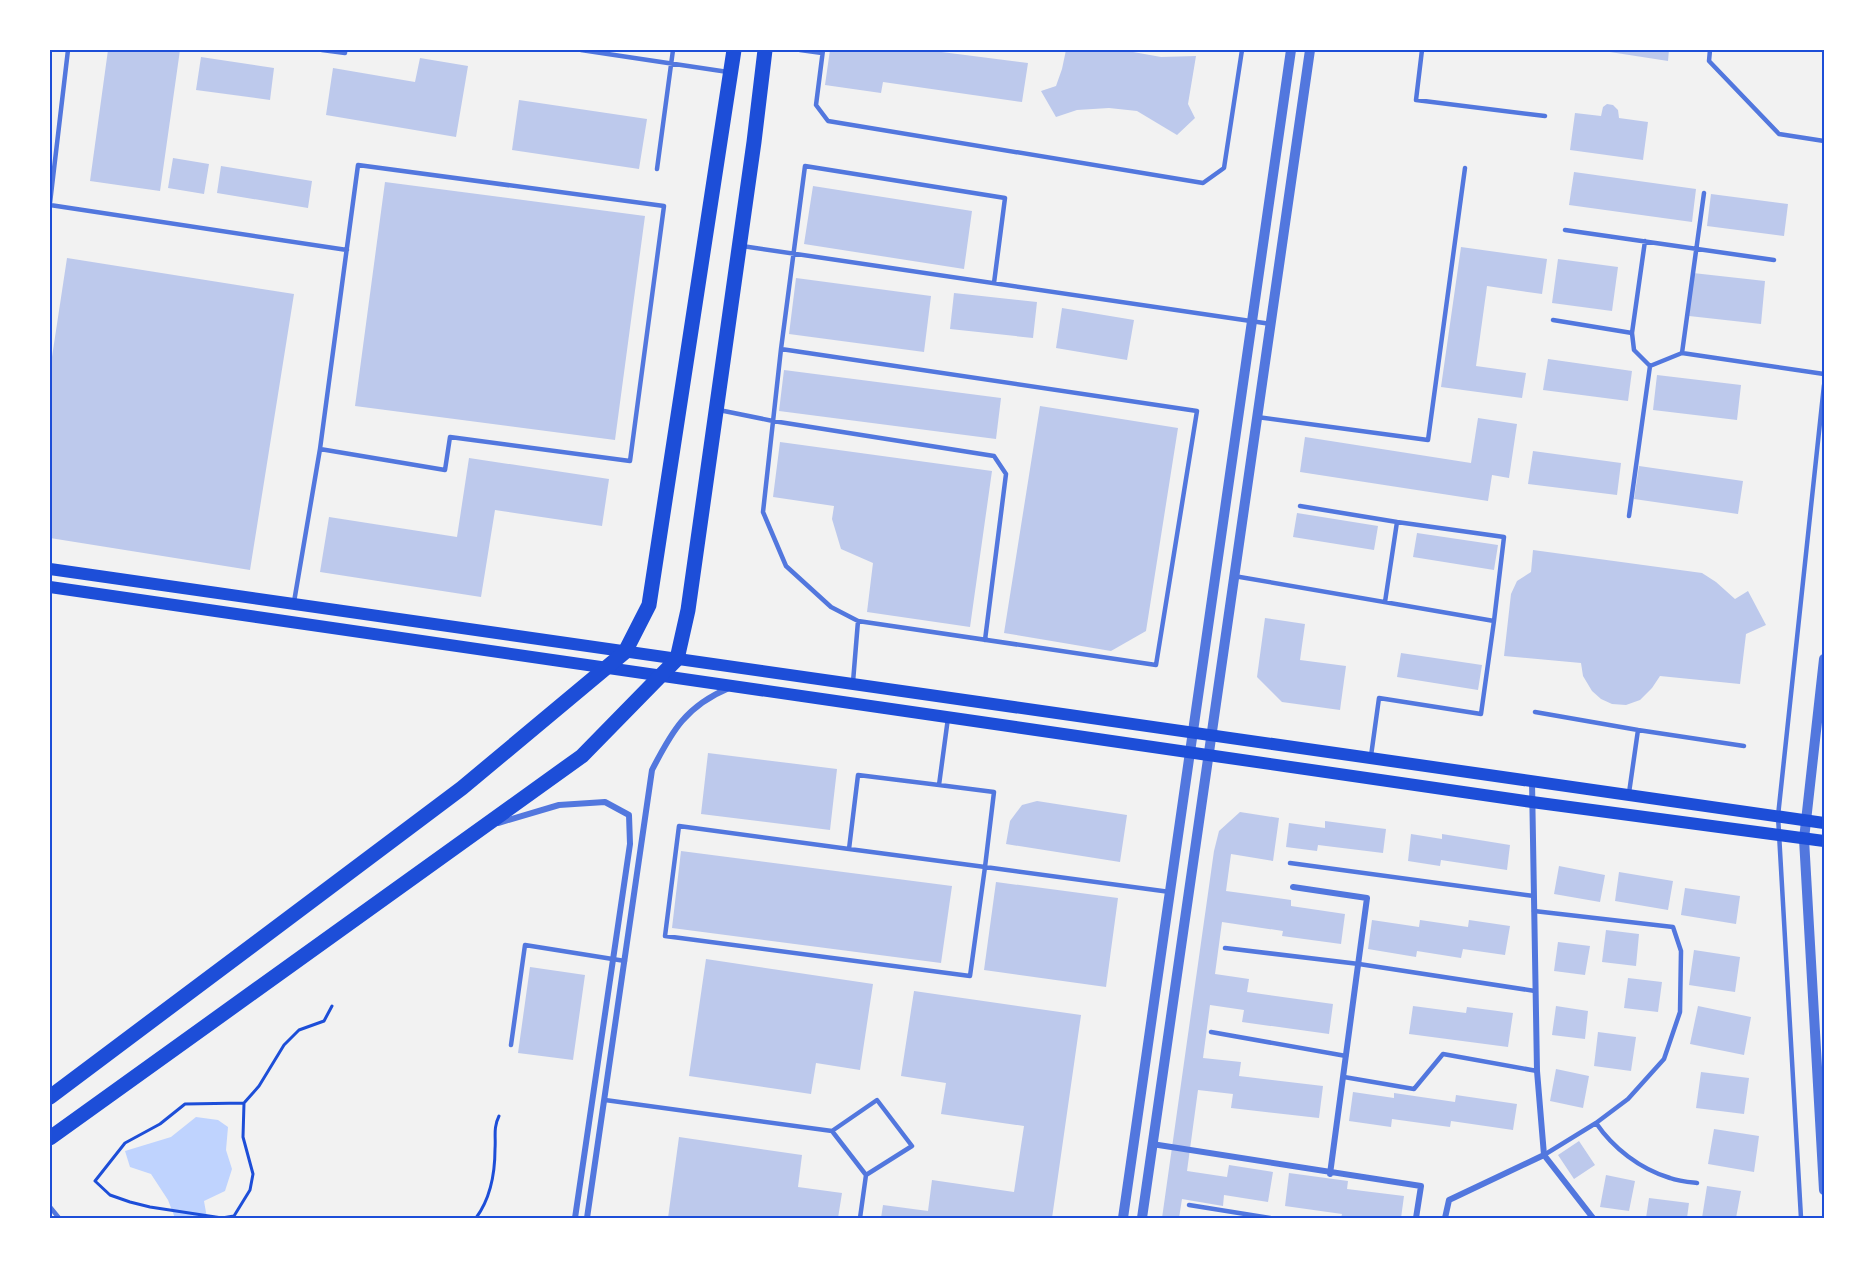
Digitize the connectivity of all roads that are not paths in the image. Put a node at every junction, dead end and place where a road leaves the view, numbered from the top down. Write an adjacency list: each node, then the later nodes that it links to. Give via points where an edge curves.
1 (68, 50): 22 (lane)
2 (322, 50): 3 (lane)
3 (345, 50)
4 (581, 50): 15 (lane)
5 (673, 50): 15 (lane)
6 (734, 50): 16 (main road)
7 (765, 50): 25 (main road)
8 (800, 50): 14 (lane)
9 (1242, 50): 14 (lane, via 1224,168 1203,183 828,121 816,105)
10 (1291, 50): 32 (street)
11 (1310, 50): 33 (street)
12 (1422, 50): 17 (lane, via 1416,100)
13 (1710, 50): 18 (lane, via 1709,61 1779,134)
14 (822, 51)
15 (671, 63): 16 (lane); 20 (lane)
16 (731, 72): 55 (main road, via 649,605)
17 (1545, 116)
18 (1824, 141)
19 (1465, 168): 41 (lane, via 1428,440)
20 (657, 170)
21 (1704, 193): 26 (lane)
22 (50, 204): 27 (lane)
23 (1565, 230): 24 (lane)
24 (1645, 241): 26 (lane); 34 (lane)
25 (740, 246): 28 (lane); 40 (main road)
26 (1696, 249): 29 (lane); 36 (lane)
27 (346, 250): 43 (lane); 43 (lane, via 358,165 664,206 630,461 450,438 445,470)
28 (793, 254): 30 (lane); 30 (lane, via 805,166 1005,198); 35 (lane)
29 (1774, 260)
30 (994, 284): 32 (lane)
31 (1553, 320): 34 (lane)
32 (1251, 322): 33 (lane); 65 (street)
33 (1271, 324): 41 (street)
34 (1632, 333): 37 (lane, via 1634,350)
35 (781, 349): 42 (lane); 54 (lane, via 1197,411 1156,664)
36 (1682, 353): 37 (lane); 38 (lane)
37 (1650, 366): 45 (lane)
38 (1824, 375)
39 (1824, 384): 75 (lane)
40 (716, 409): 42 (lane); 56 (main road, via 688,610)
41 (1257, 417): 48 (street)
42 (773, 421): 52 (lane, via 763,512 786,566 831,607); 54 (lane, via 994,456 1006,474)
43 (320, 449): 51 (lane)
44 (1300, 506): 46 (lane)
45 (1629, 516)
46 (1397, 522): 50 (lane); 53 (lane, via 1504,537)
47 (50, 569): 51 (main road)
48 (1234, 576): 50 (lane); 66 (street)
49 (50, 587): 58 (main road)
50 (1385, 602): 53 (lane)
51 (293, 604): 55 (main road)
52 (858, 621): 54 (lane); 60 (lane)
53 (1494, 621): 70 (lane, via 1481,714 1379,698)
54 (985, 640)
55 (625, 652): 56 (main road); 58 (main road)
56 (677, 659): 59 (main road); 60 (main road)
57 (1824, 659): 76 (street)
58 (605, 667): 59 (main road); 99 (main road, via 462,788)
59 (660, 675): 61 (main road); 78 (main road, via 582,756)
60 (853, 684): 65 (main road)
61 (734, 686): 63 (main road); 91 (street, via 709,696 694,708 670,735 652,770)
62 (1535, 712): 64 (lane)
63 (948, 717): 68 (main road); 72 (lane)
64 (1638, 730): 67 (lane); 73 (lane)
65 (1192, 733): 66 (main road); 68 (street)
66 (1211, 735): 69 (street); 70 (main road)
67 (1744, 746)
68 (1190, 752): 69 (main road); 86 (street)
69 (1208, 754): 74 (main road); 104 (street)
70 (1371, 758): 71 (main road)
71 (1532, 781): 73 (main road); 74 (street)
72 (939, 785): 82 (lane, via 858,775); 84 (lane, via 994,792)
73 (1629, 795): 75 (main road)
74 (1532, 801): 79 (main road); 87 (street)
75 (1778, 816): 76 (main road); 79 (lane)
76 (1807, 820): 77 (main road); 80 (street)
77 (1824, 823)
78 (483, 827): 90 (street, via 559,805 605,802 629,815 630,844); 103 (main road)
79 (1777, 836): 80 (main road); 122 (lane)
80 (1804, 839): 81 (main road); 109 (street)
81 (1824, 842)
82 (849, 849): 84 (lane); 84 (lane, via 679,826 665,936 970,976)
83 (1290, 863): 87 (lane)
84 (985, 867): 86 (lane)
85 (1293, 887): 92 (street, via 1367,898)
86 (1170, 892): 116 (street)
87 (1534, 896): 88 (street)
88 (1534, 911): 93 (street); 101 (lane, via 1673,927 1681,951 1680,1012 1664,1059 1628,1099)
89 (1225, 948): 92 (lane)
90 (613, 959): 91 (lane); 95 (lane, via 525,945); 113 (street)
91 (625, 961): 100 (street)
92 (1359, 964): 93 (lane); 96 (street)
93 (1535, 991): 97 (street)
94 (1211, 1032): 96 (lane)
95 (511, 1045)
96 (1346, 1056): 98 (street)
97 (1537, 1071): 98 (lane, via 1443,1054 1414,1089); 105 (street)
98 (1344, 1077): 106 (street)
99 (50, 1097)
100 (605, 1100): 102 (lane); 114 (street)
101 (1596, 1123): 105 (lane); 108 (lane, via 1607,1140 1634,1162 1669,1178)
102 (832, 1131): 107 (lane); 107 (lane, via 877,1100 912,1146)
103 (50, 1138)
104 (1152, 1144): 106 (street); 117 (street)
105 (1544, 1155): 120 (street, via 1449,1200); 121 (street)
106 (1330, 1174): 119 (street, via 1421,1186)
107 (866, 1175): 115 (lane)
108 (1697, 1183)
109 (1824, 1190)
110 (1190, 1205): 118 (lane)
111 (50, 1207): 112 (lane)
112 (59, 1218)
113 (575, 1218)
114 (587, 1218)
115 (860, 1218)
116 (1123, 1218)
117 (1142, 1218)
118 (1270, 1218)
119 (1416, 1218)
120 (1445, 1218)
121 (1593, 1218)
122 (1801, 1218)

